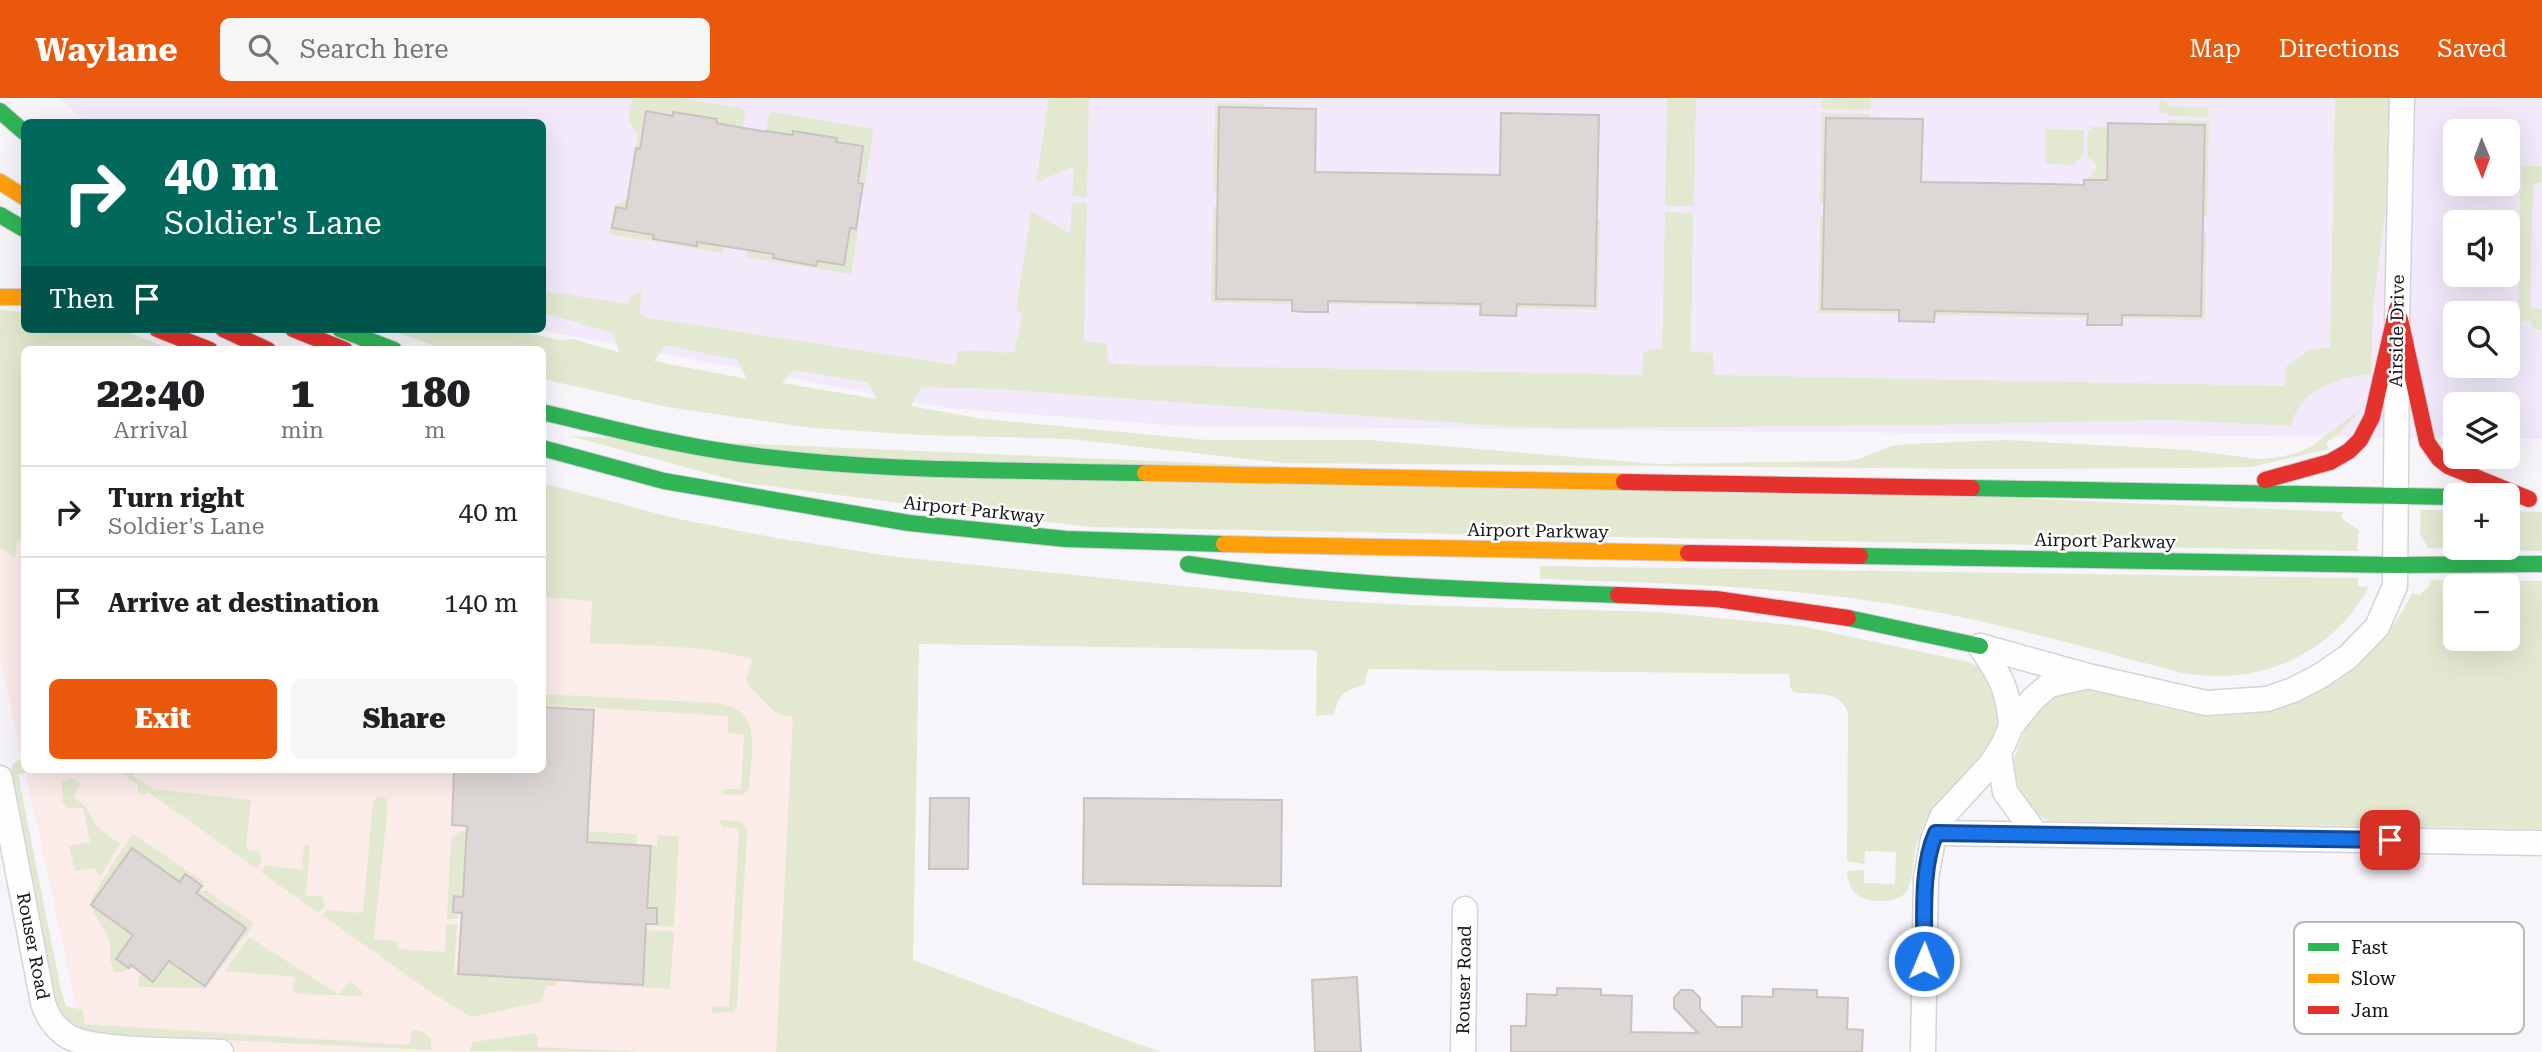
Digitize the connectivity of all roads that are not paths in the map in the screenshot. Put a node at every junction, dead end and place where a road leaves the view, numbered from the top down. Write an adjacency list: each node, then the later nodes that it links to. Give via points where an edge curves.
1 (2402, 98): 10 (street, Airside Drive)
2 (0, 111): 3 (highway)
3 (21, 129)
4 (0, 182): 5 (highway)
5 (21, 195)
6 (0, 215): 7 (highway)
7 (21, 227)
8 (0, 297): 9 (highway)
9 (21, 297)
10 (2397, 308): 23 (highway, via 2372,417 2349,451 2315,468); 24 (street, Airside Drive); 26 (highway, via 2427,442 2433,451 2448,466)
11 (167, 333): 15 (highway)
12 (232, 333): 16 (highway)
13 (303, 333): 17 (highway)
14 (350, 333): 18 (highway)
15 (200, 346)
16 (259, 346)
17 (335, 346)
18 (384, 346)
19 (546, 405): 21 (highway)
20 (546, 413): 21 (highway, Airport Parkway)
21 (617, 430): 23 (highway, Airport Parkway, via 734,453 888,468)
22 (546, 450): 27 (highway, Airport Parkway, via 664,481)
23 (2212, 492): 24 (highway, Airport Parkway)
24 (2396, 496): 25 (highway, Airport Parkway); 31 (street, Airside Drive)
25 (2443, 497)
26 (2536, 499)
27 (909, 523): 28 (highway); 31 (highway, Airport Parkway, via 985,533 1145,542)
28 (1140, 557)
29 (1167, 561): 32 (highway, via 1403,587 1716,599 1864,620)
30 (2542, 564): 31 (highway, Airport Parkway)
31 (2395, 565): 33 (street, Airside Drive, via 2395,586 2377,627 2348,657 2293,690 2267,699 2206,703)
32 (1980, 646): 33 (street, Airside Drive); 34 (street, via 2004,682)
33 (2092, 677): 34 (street, via 2049,685)
34 (2011, 726): 35 (street)
35 (1999, 751): 37 (street, via 1942,817); 38 (street, via 2005,792)
36 (0, 778): 41 (street, Rouser Road, via 43,1003 56,1027 76,1041 99,1046)
37 (1936, 833): 38 (street); 43 (street, via 1926,878)
38 (2036, 834): 39 (street)
39 (2542, 843)
40 (1465, 909): 42 (street, Rouser Road)
41 (221, 1052)
42 (1463, 1052)
43 (1923, 1052)

